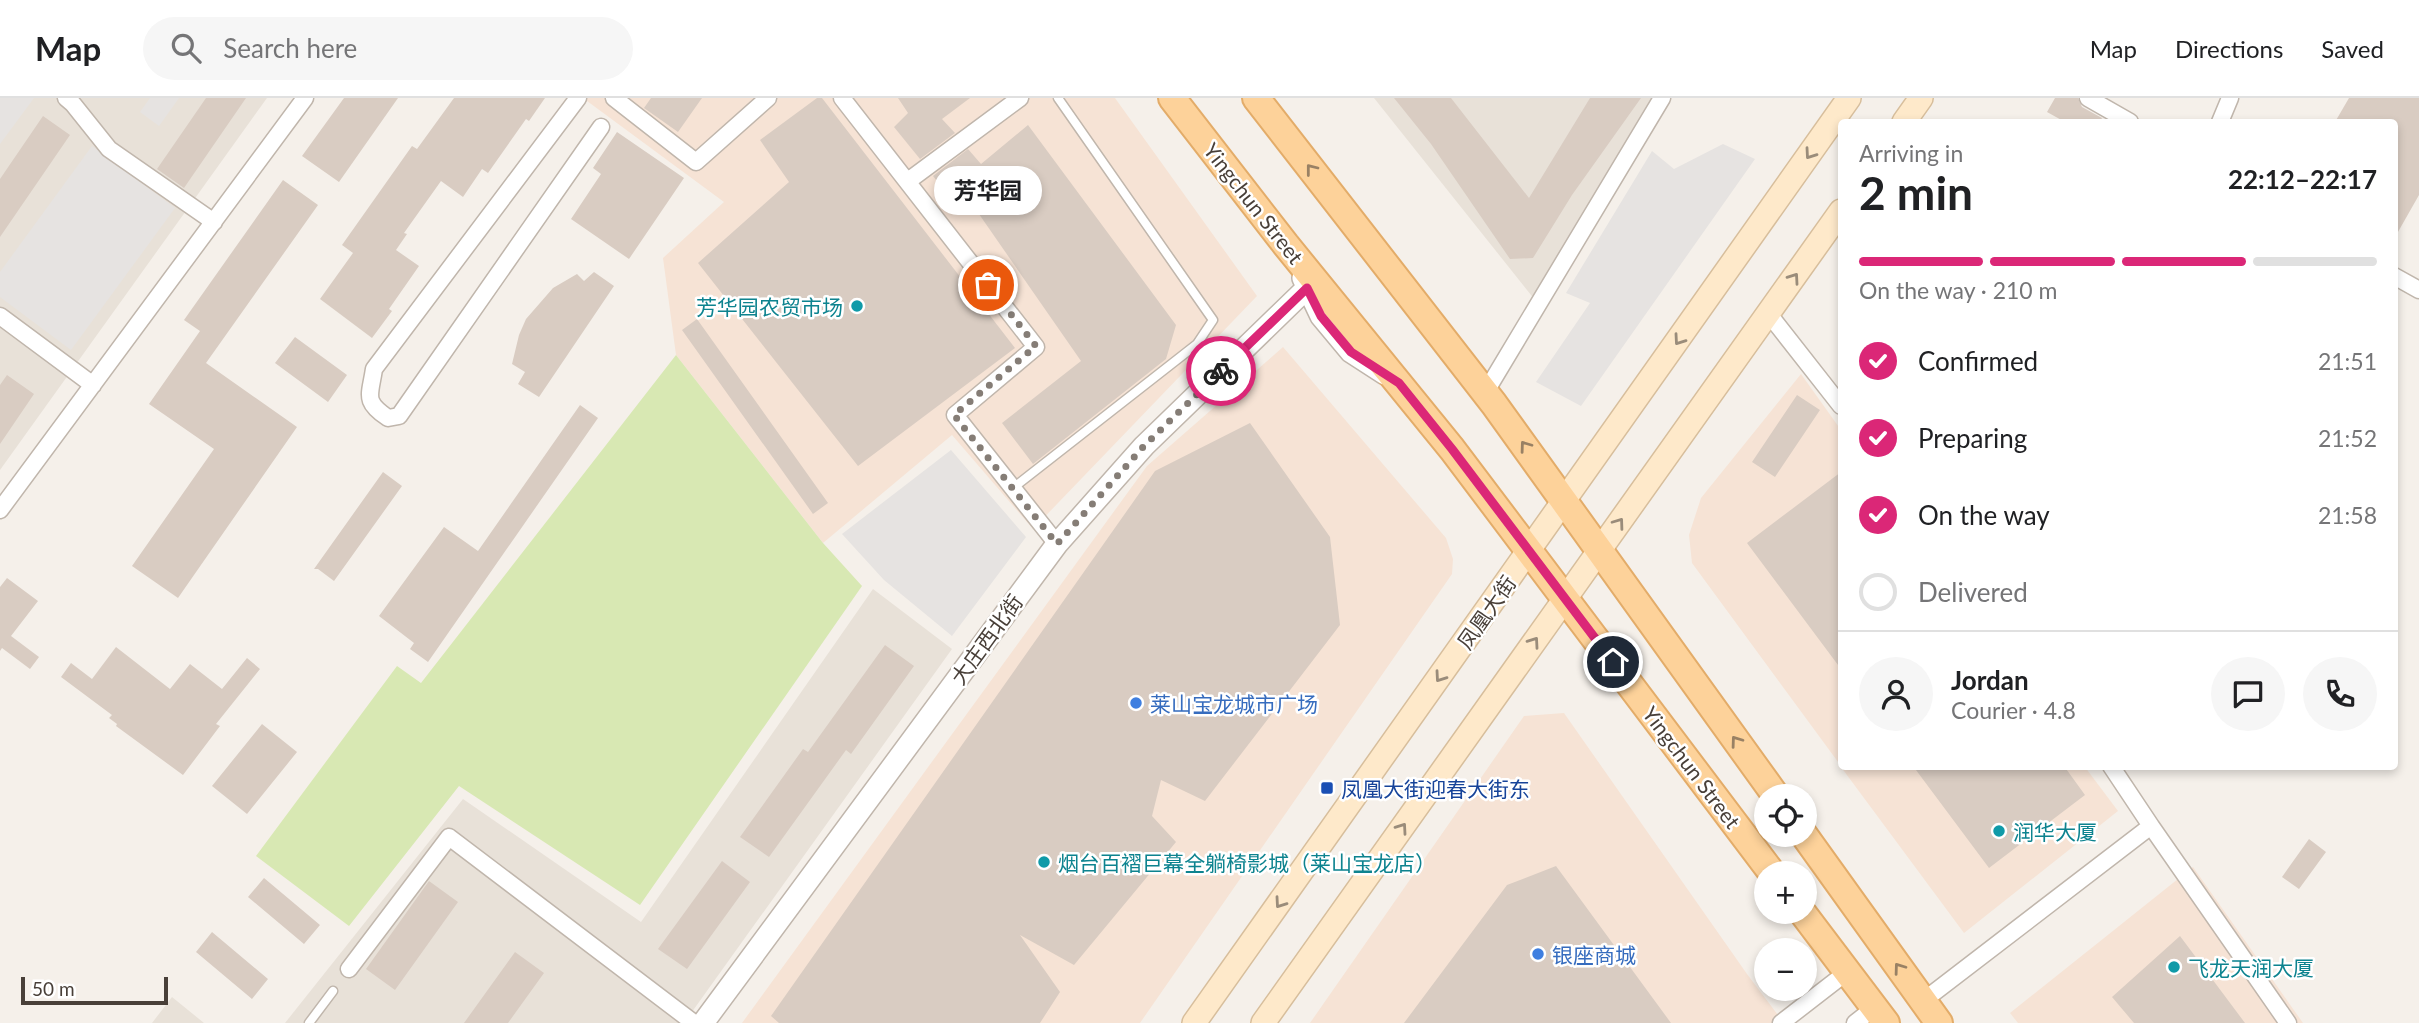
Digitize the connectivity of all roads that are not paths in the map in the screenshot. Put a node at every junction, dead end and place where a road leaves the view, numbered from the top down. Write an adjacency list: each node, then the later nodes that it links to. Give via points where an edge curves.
1 (66, 98): 22 (street, via 109,149)
2 (305, 98): 22 (street)
3 (578, 98): 19 (street, via 374,369 370,400 374,409 388,418 399,416)
4 (614, 98): 5 (street, via 696,162)
5 (768, 98)
6 (842, 98): 20 (street)
7 (1020, 98): 20 (street)
8 (1058, 98): 33 (lane, via 1213,320 1197,344)
9 (1172, 98): 23 (main road, Yingchun Street)
10 (1256, 98): 31 (main road, one-way to 10)
11 (1662, 98): 31 (street)
12 (1849, 98): 34 (main road, 凤凰大街, one-way to 34)
13 (1922, 98): 16 (main road)
14 (2088, 98): 17 (street)
15 (2230, 98): 18 (street)
16 (1906, 119)
17 (2125, 119)
18 (2221, 119)
19 (601, 127)
20 (908, 181): 33 (street, via 1036,346 954,415)
21 (1838, 215): 27 (main road, one-way to 21)
22 (214, 222): 30 (street)
23 (1286, 245): 25 (street); 29 (main road, Yingchun Street)
24 (2398, 278): 26 (street)
25 (1307, 288): 29 (street, via 1321,316 1351,352); 36 (street, 大庄西北街, via 1144,446)
26 (2419, 290)
27 (1768, 313): 32 (street); 37 (main road, one-way to 27)
28 (0, 316): 30 (street)
29 (1399, 383): 38 (main road, Yingchun Street)
30 (93, 385): 35 (street)
31 (1485, 393): 34 (main road, one-way to 31)
32 (1838, 402)
33 (1013, 488): 36 (street)
34 (1565, 502): 37 (main road); 38 (main road, 凤凰大街)
35 (0, 510)
36 (1057, 544): 53 (street, 大庄西北街)
37 (1600, 550): 39 (main road); 41 (main road, one-way to 37)
38 (1529, 551): 39 (main road, Yingchun Street); 54 (main road, 凤凰大街, one-way to 54)
39 (1565, 598): 44 (main road, Yingchun Street); 55 (main road, one-way to 39)
40 (2114, 770): 42 (street)
41 (1767, 784)
42 (2151, 826): 49 (street); 58 (street)
43 (1813, 847): 49 (main road, one-way to 43)
44 (1764, 861)
45 (1811, 924): 47 (main road)
46 (349, 969): 52 (street, via 449,837)
47 (1847, 972): 50 (main road); 56 (street)
48 (333, 991): 51 (lane)
49 (1923, 1001): 57 (main road)
50 (1872, 1018)
51 (309, 1023)
52 (694, 1023)
53 (703, 1023)
54 (1194, 1023)
55 (1263, 1023)
56 (1781, 1023)
57 (1939, 1023)
58 (2288, 1023)

